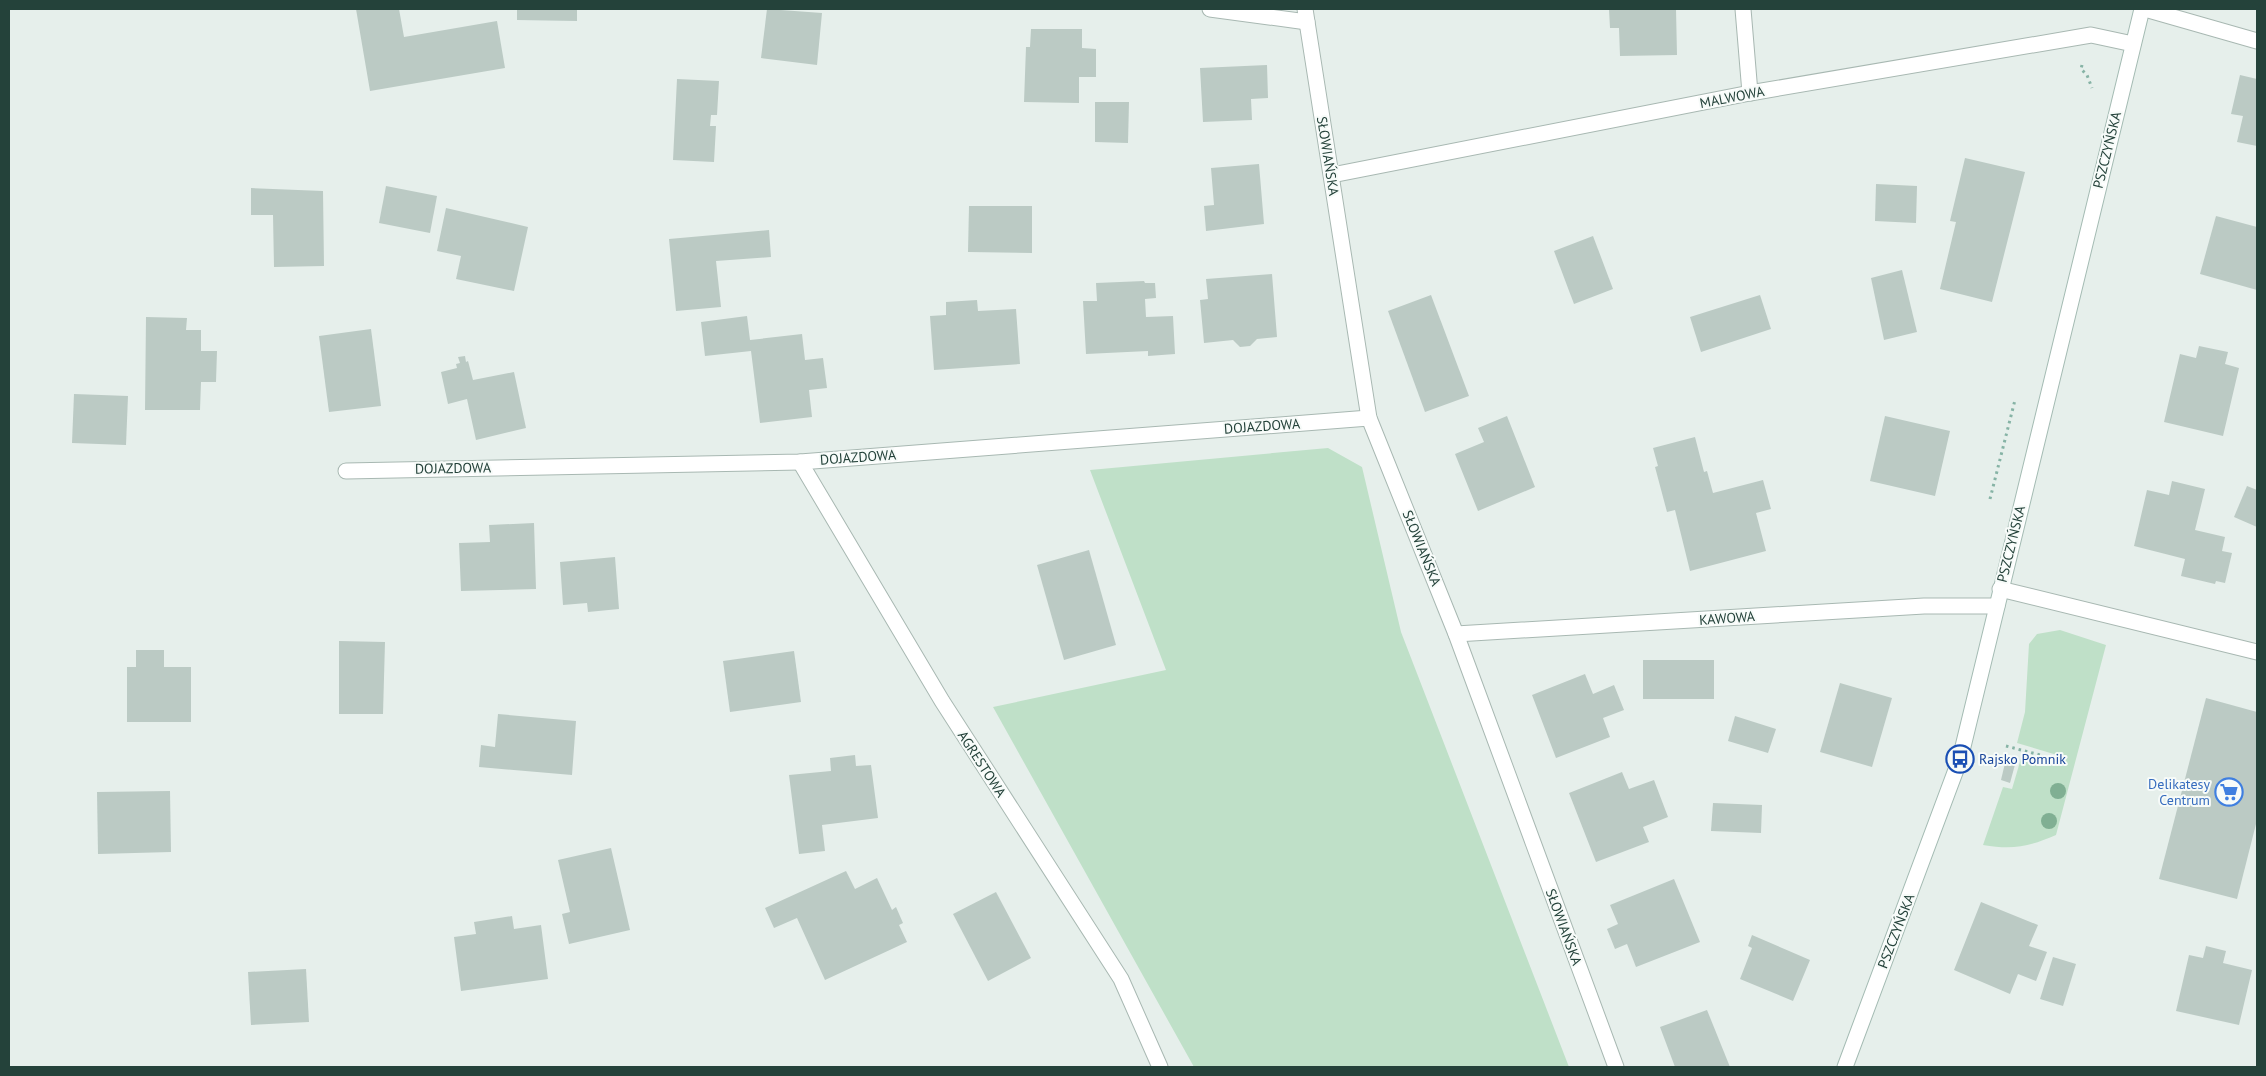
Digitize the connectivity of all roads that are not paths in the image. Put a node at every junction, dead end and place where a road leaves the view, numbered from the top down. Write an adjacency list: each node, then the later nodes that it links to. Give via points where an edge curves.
1 (1210, 9): 4 (street)
2 (1743, 9): 7 (street)
3 (2143, 9): 5 (street); 6 (street, PSZCZYŃSKA)
4 (1306, 15): 8 (street, SŁOWIAŃSKA)
5 (2257, 41)
6 (2133, 44): 7 (street, MALWOWA, via 2091,35); 12 (street, PSZCZYŃSKA)
7 (1750, 93): 8 (street, MALWOWA)
8 (1332, 175): 9 (street, SŁOWIAŃSKA)
9 (1370, 418): 10 (street, DOJAZDOWA); 14 (street, SŁOWIAŃSKA)
10 (800, 462): 11 (street, DOJAZDOWA); 16 (street, AGRESTOWA, via 942,701 1120,978)
11 (346, 470)
12 (2000, 589): 13 (street, PSZCZYŃSKA); 15 (street)
13 (1997, 606): 14 (street, KAWOWA, via 1924,606); 18 (street, PSZCZYŃSKA, via 1960,759)
14 (1456, 634): 17 (street, SŁOWIAŃSKA)
15 (2257, 652)
16 (1160, 1067)
17 (1616, 1067)
18 (1845, 1067)

